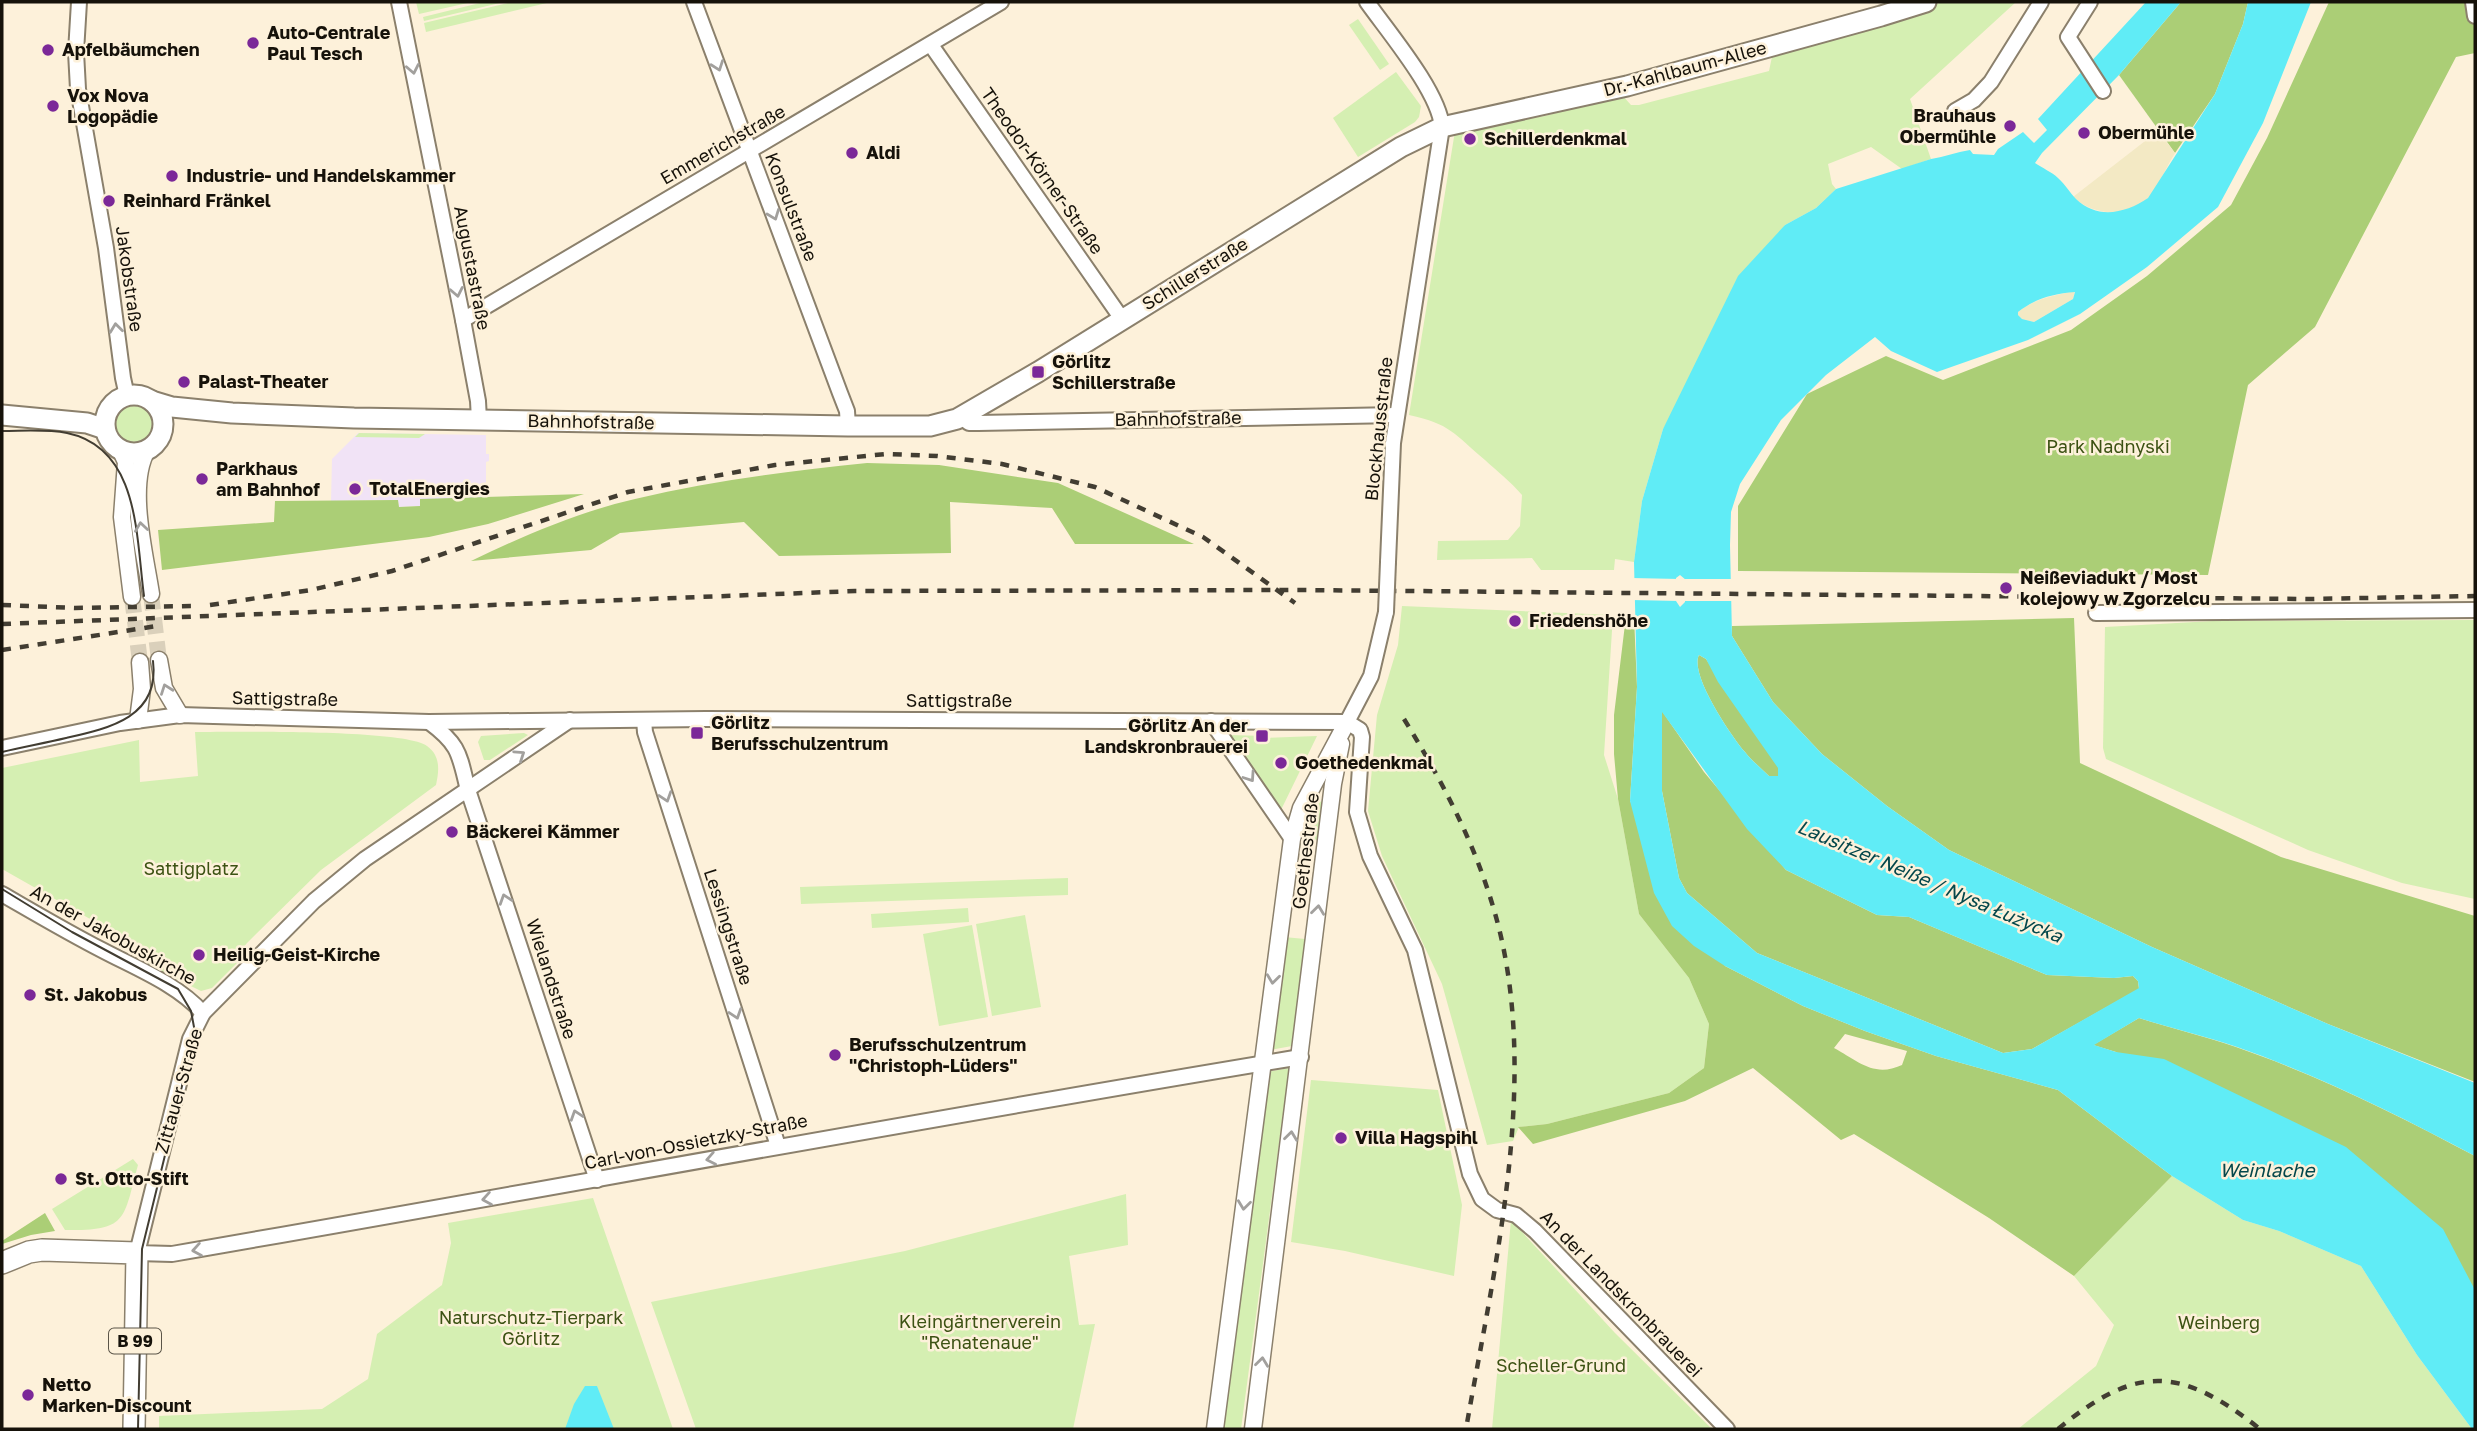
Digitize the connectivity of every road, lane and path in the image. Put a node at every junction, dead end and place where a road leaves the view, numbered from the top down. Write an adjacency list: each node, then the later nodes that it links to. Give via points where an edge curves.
1 (79, 2): 18 (street, Jakobstraße, one-way to 1, via 78,89)
2 (399, 2): 17 (street, Augustastraße, one-way to 17)
3 (694, 2): 15 (street, Konsulstraße, one-way to 15)
4 (1001, 2): 11 (street, Emmerichstraße)
5 (1367, 2): 14 (street, via 1430,91)
6 (1926, 2): 14 (main road, Dr.-Kahlbaum-Allee, via 1627,86)
7 (2041, 2): 13 (street, via 1991,82)
8 (2090, 2): 12 (street, via 2068,37)
9 (2473, 2): 10 (street)
10 (2475, 16)
11 (931, 45): 15 (street, Emmerichstraße); 16 (street, Theodor-Körner-Straße)
12 (2103, 91)
13 (1955, 111)
14 (1442, 127): 16 (main road, Schillerstraße, via 1401,147); 23 (street, Blockhausstraße)
15 (750, 151): 17 (street, Emmerichstraße); 27 (street, Konsulstraße, one-way to 27, via 847,411)
16 (1122, 319): 26 (main road, Schillerstraße)
17 (463, 320): 25 (street, Augustastraße)
18 (127, 396): 19 (main road, Bahnhofstraße); 20 (main road)
19 (152, 401): 21 (main road, Bahnhofstraße); 29 (main road, via 161,416)
20 (110, 407): 24 (main road); 28 (main road)
21 (232, 413): 25 (main road, Bahnhofstraße); 29 (main road, Bahnhofstraße, via 183,420)
22 (2, 415): 24 (main road)
23 (1397, 415): 26 (street, Bahnhofstraße); 44 (street, Blockhausstraße, bridge, via 1386,612 1371,676)
24 (30, 416): 28 (main road)
25 (478, 420): 27 (main road, Bahnhofstraße)
26 (955, 420): 27 (main road, Bahnhofstraße, via 930,426)
27 (848, 426)
28 (105, 429): 30 (main road)
29 (161, 433): 31 (main road, Bahnhofstraße)
30 (120, 449): 31 (main road); 33 (street, via 126,463 122,517)
31 (147, 450): 32 (street, one-way to 31, via 137,486 139,465)
32 (151, 594)
33 (132, 597)
34 (2475, 610): 35 (street)
35 (2096, 613)
36 (159, 660): 38 (street, one-way to 36, via 164,688)
37 (141, 662): 40 (street)
38 (180, 715): 40 (street, Sattigstraße); 43 (street, Sattigstraße)
39 (571, 719): 41 (street, Sattigstraße); 43 (street, Sattigstraße); 46 (street, one-way to 39)
40 (138, 720): 45 (street, Sattigstraße)
41 (644, 720): 42 (street, Sattigstraße); 52 (street, Lessingstraße, one-way to 52)
42 (1212, 721): 44 (street, Sattigstraße); 47 (street, Goethestraße, one-way to 47)
43 (429, 722): 46 (street, via 458,749)
44 (1345, 726): 47 (street, Goethestraße, via 1301,808); 50 (street, Goethestraße, one-way to 44, via 1333,784); 59 (street, An der Landskronbrauerei, via 1360,730 1357,812 1370,856 1415,950 1466,1162 1482,1199 1497,1210 1516,1215 1535,1231)
45 (2, 748)
46 (468, 790): 49 (street, Zittauer Straße, via 365,859 314,901); 53 (street, Wielandstraße, one-way to 46)
47 (1292, 839): 51 (street, Goethestraße, one-way to 51)
48 (2, 894): 49 (street, An der Jakobuskirche, via 164,983)
49 (203, 1013): 54 (street, Zittauer Straße, via 190,1039)
50 (1301, 1057): 51 (street); 58 (street, Goethestraße, one-way to 50)
51 (1263, 1063): 52 (street, Carl-von-Ossietzky-Straße); 57 (street, Goethestraße, one-way to 57)
52 (778, 1146): 53 (street, Carl-von-Ossietzky-Straße, one-way to 53)
53 (597, 1180): 54 (street, Carl-von-Ossietzky-Straße, one-way to 54, via 172,1254)
54 (137, 1253): 55 (main road, via 42,1250); 56 (main road, Zittauer Straße / B 99)
55 (2, 1263)
56 (134, 1429)
57 (1215, 1429)
58 (1253, 1429)
59 (1727, 1429)

